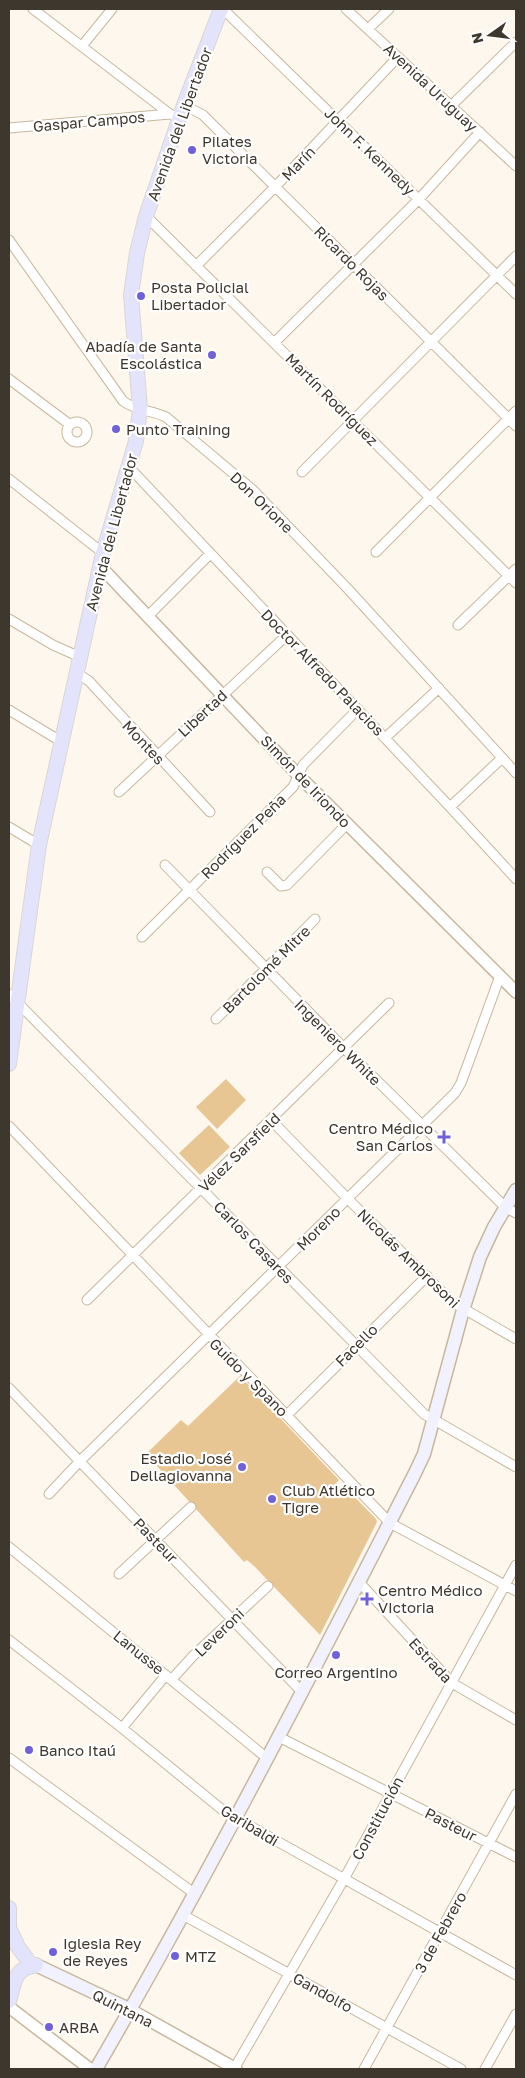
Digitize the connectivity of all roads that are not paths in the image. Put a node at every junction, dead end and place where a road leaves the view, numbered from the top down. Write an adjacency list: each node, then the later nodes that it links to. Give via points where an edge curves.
1 (33, 9): 8 (street)
2 (112, 9): 8 (street)
3 (222, 9): 10 (main road, Avenida del Libertador); 13 (street, John F. Kennedy)
4 (346, 9): 6 (street, Avenida Uruguay)
5 (389, 9): 6 (street)
6 (368, 30): 9 (street, Avenida Uruguay)
7 (516, 42): 11 (street)
8 (82, 46): 12 (street)
9 (398, 57): 11 (street, Avenida Uruguay); 13 (street, Marín)
10 (184, 105): 12 (main road, Avenida del Libertador); 17 (street, Ricardo Rojas, via 203,115)
11 (452, 106): 15 (street, Avenida Uruguay)
12 (175, 116): 14 (street, Gaspar Campos); 19 (main road, Avenida del Libertador)
13 (339, 121): 17 (street, Marín); 18 (street, John F. Kennedy)
14 (9, 128)
15 (480, 132): 16 (street, Avenida Uruguay); 18 (street)
16 (516, 166)
17 (275, 186): 22 (street, Ricardo Rojas); 23 (street, Marín)
18 (419, 199): 22 (street); 24 (street, John F. Kennedy)
19 (146, 216): 23 (street, Martín Rodríguez); 29 (main road, Avenida del Libertador, via 131,295)
20 (10, 245): 29 (street, Don Orione, via 123,401 132,408)
21 (516, 256): 24 (street)
22 (353, 264): 26 (street, Ricardo Rojas); 27 (street)
23 (196, 266): 27 (street, Martín Rodríguez)
24 (497, 275): 25 (street, John F. Kennedy); 26 (street)
25 (516, 294)
26 (430, 341): 31 (street, Ricardo Rojas); 32 (street)
27 (274, 342): 32 (street, Martín Rodríguez)
28 (9, 379): 33 (street)
29 (140, 409): 35 (main road, Avenida del Libertador, via 136,441); 49 (street, Don Orione, via 166,417 253,490)
30 (516, 412): 31 (street)
31 (509, 419): 34 (street, Ricardo Rojas); 38 (street)
32 (352, 420): 36 (street); 38 (street, Martín Rodríguez)
33 (70, 424)
34 (516, 426)
35 (128, 466): 40 (street, Doctor Alfredo Palacios); 41 (main road, Avenida del Libertador)
36 (302, 472)
37 (9, 479): 41 (street, Simón de Iriondo)
38 (431, 498): 39 (street); 42 (street, Martín Rodríguez)
39 (376, 552)
40 (210, 554): 43 (street); 46 (street, Doctor Alfredo Palacios)
41 (102, 559): 43 (street, Simón de Iriondo); 47 (main road, Avenida del Libertador)
42 (514, 576): 45 (street)
43 (148, 616): 50 (street, Simón de Iriondo)
44 (9, 619): 47 (street)
45 (458, 625)
46 (287, 635): 50 (street, Libertad); 51 (street, Doctor Alfredo Palacios)
47 (80, 657): 48 (main road, Avenida del Libertador)
48 (77, 673): 54 (main road, Avenida del Libertador); 55 (street, Montes, via 89,681)
49 (439, 688): 53 (street); 56 (street, Don Orione)
50 (222, 694): 55 (street, Libertad); 58 (street, Simón de Iriondo)
51 (358, 709): 53 (street, Doctor Alfredo Palacios); 58 (street, Rodríguez Peña, via 303,765)
52 (9, 710): 54 (street)
53 (385, 738): 60 (street, Doctor Alfredo Palacios)
54 (62, 742): 64 (main road, Avenida del Libertador)
55 (157, 756): 59 (street, Libertad); 61 (street, Montes)
56 (502, 758): 57 (street, Don Orione); 60 (street)
57 (516, 773)
58 (298, 775): 62 (street, Simón de Iriondo); 68 (street, Rodríguez Peña, via 293,787)
59 (119, 792)
60 (450, 806): 67 (street, Doctor Alfredo Palacios)
61 (210, 812)
62 (347, 824): 66 (street, via 287,885 281,886); 72 (street, Simón de Iriondo)
63 (9, 826): 64 (street)
64 (38, 845): 74 (main road, Avenida del Libertador)
65 (165, 865): 68 (street, Ingeniero White)
66 (267, 872)
67 (516, 879)
68 (189, 891): 70 (street, Rodríguez Peña); 71 (street, Ingeniero White)
69 (315, 919): 71 (street, Bartolomé Mitre)
70 (142, 936)
71 (266, 969): 76 (street, Bartolomé Mitre); 77 (street, Ingeniero White)
72 (500, 976): 73 (street, Simón de Iriondo); 81 (street, Moreno, via 461,1083)
73 (516, 992)
74 (12, 998): 78 (main road, Avenida del Libertador); 82 (street, Carlos Casares)
75 (389, 1003): 77 (street, Vélez Sarsfield)
76 (216, 1019)
77 (344, 1048): 79 (street, Vélez Sarsfield); 81 (street, Ingeniero White)
78 (9, 1064)
79 (272, 1120): 82 (street, Vélez Sarsfield); 84 (street, Nicolás Ambrosoni)
80 (9, 1126): 86 (street, Guido y Spano)
81 (423, 1126): 84 (street, Moreno); 85 (street, Ingeniero White)
82 (202, 1188): 86 (street, Vélez Sarsfield); 87 (street, Carlos Casares)
83 (516, 1190): 85 (main road)
84 (348, 1199): 87 (street, Moreno); 88 (street, Nicolás Ambrosoni)
85 (511, 1211): 90 (main road, via 486,1243)
86 (132, 1256): 89 (street, Vélez Sarsfield); 91 (street, Guido y Spano)
87 (279, 1267): 91 (street, Moreno); 93 (street, Carlos Casares)
88 (426, 1276): 90 (street, Nicolás Ambrosoni); 93 (street, Facello)
89 (87, 1300)
90 (463, 1310): 92 (street, Nicolás Ambrosoni); 96 (main road)
91 (208, 1336): 95 (street, Guido y Spano); 97 (street, Moreno)
92 (516, 1339)
93 (356, 1346): 95 (street, Facello); 96 (street, Carlos Casares)
94 (9, 1388): 97 (street, Pasteur)
95 (287, 1415): 101 (street, Guido y Spano)
96 (433, 1420): 98 (street, Carlos Casares); 101 (main road, via 424,1454)
97 (80, 1461): 99 (street, Moreno); 102 (street, Pasteur)
98 (516, 1466)
99 (49, 1494)
100 (191, 1507): 102 (street)
101 (390, 1523): 106 (main road); 107 (street, Guido y Spano)
102 (156, 1540): 105 (street); 110 (street, Pasteur)
103 (9, 1547): 112 (street, Lanusse)
104 (516, 1565): 107 (street, Constitución)
105 (119, 1574)
106 (359, 1582): 113 (street, Estrada); 114 (main road)
107 (505, 1585): 109 (street, Guido y Spano); 113 (street, Constitución)
108 (268, 1586): 110 (street, Leveroni)
109 (516, 1591)
110 (232, 1619): 112 (street, Leveroni); 114 (street, Pasteur)
111 (9, 1640): 116 (street, Garibaldi)
112 (169, 1677): 116 (street, Leveroni); 119 (street, Lanusse)
113 (452, 1683): 115 (street, Estrada); 120 (street, Constitución)
114 (302, 1692): 117 (main road)
115 (516, 1720)
116 (122, 1728): 122 (street, Garibaldi)
117 (279, 1736): 119 (main road); 120 (street, Pasteur)
118 (9, 1758): 126 (street)
119 (268, 1759): 122 (main road)
120 (390, 1793): 123 (street, Pasteur); 125 (street, Constitución)
121 (516, 1794): 123 (street, 3 de Febrero)
122 (236, 1818): 125 (street, Garibaldi); 126 (main road)
123 (489, 1843): 124 (street, Pasteur); 130 (street, 3 de Febrero)
124 (516, 1857)
125 (344, 1879): 130 (street, Garibaldi); 134 (street, Constitución)
126 (195, 1894): 128 (main road)
127 (9, 1908): 129 (main road)
128 (184, 1915): 134 (street, Gandolfo); 138 (main road)
129 (9, 1928): 131 (main road); 133 (main road)
130 (440, 1933): 135 (street, Garibaldi); 140 (street, 3 de Febrero)
131 (9, 1937)
132 (9, 1949): 133 (main road, Quintana)
133 (31, 1962): 136 (main road, via 16,1975); 138 (main road, Quintana)
134 (290, 1974): 140 (street, Gandolfo); 143 (street, Constitución)
135 (516, 1974)
136 (9, 2002)
137 (9, 2007): 141 (street)
138 (130, 2010): 142 (main road); 143 (street, Quintana)
139 (516, 2014): 146 (street)
140 (388, 2028): 144 (street, 3 de Febrero); 145 (street, Gandolfo)
141 (90, 2069)
142 (96, 2069)
143 (235, 2069)
144 (364, 2069)
145 (461, 2069)
146 (485, 2069)

